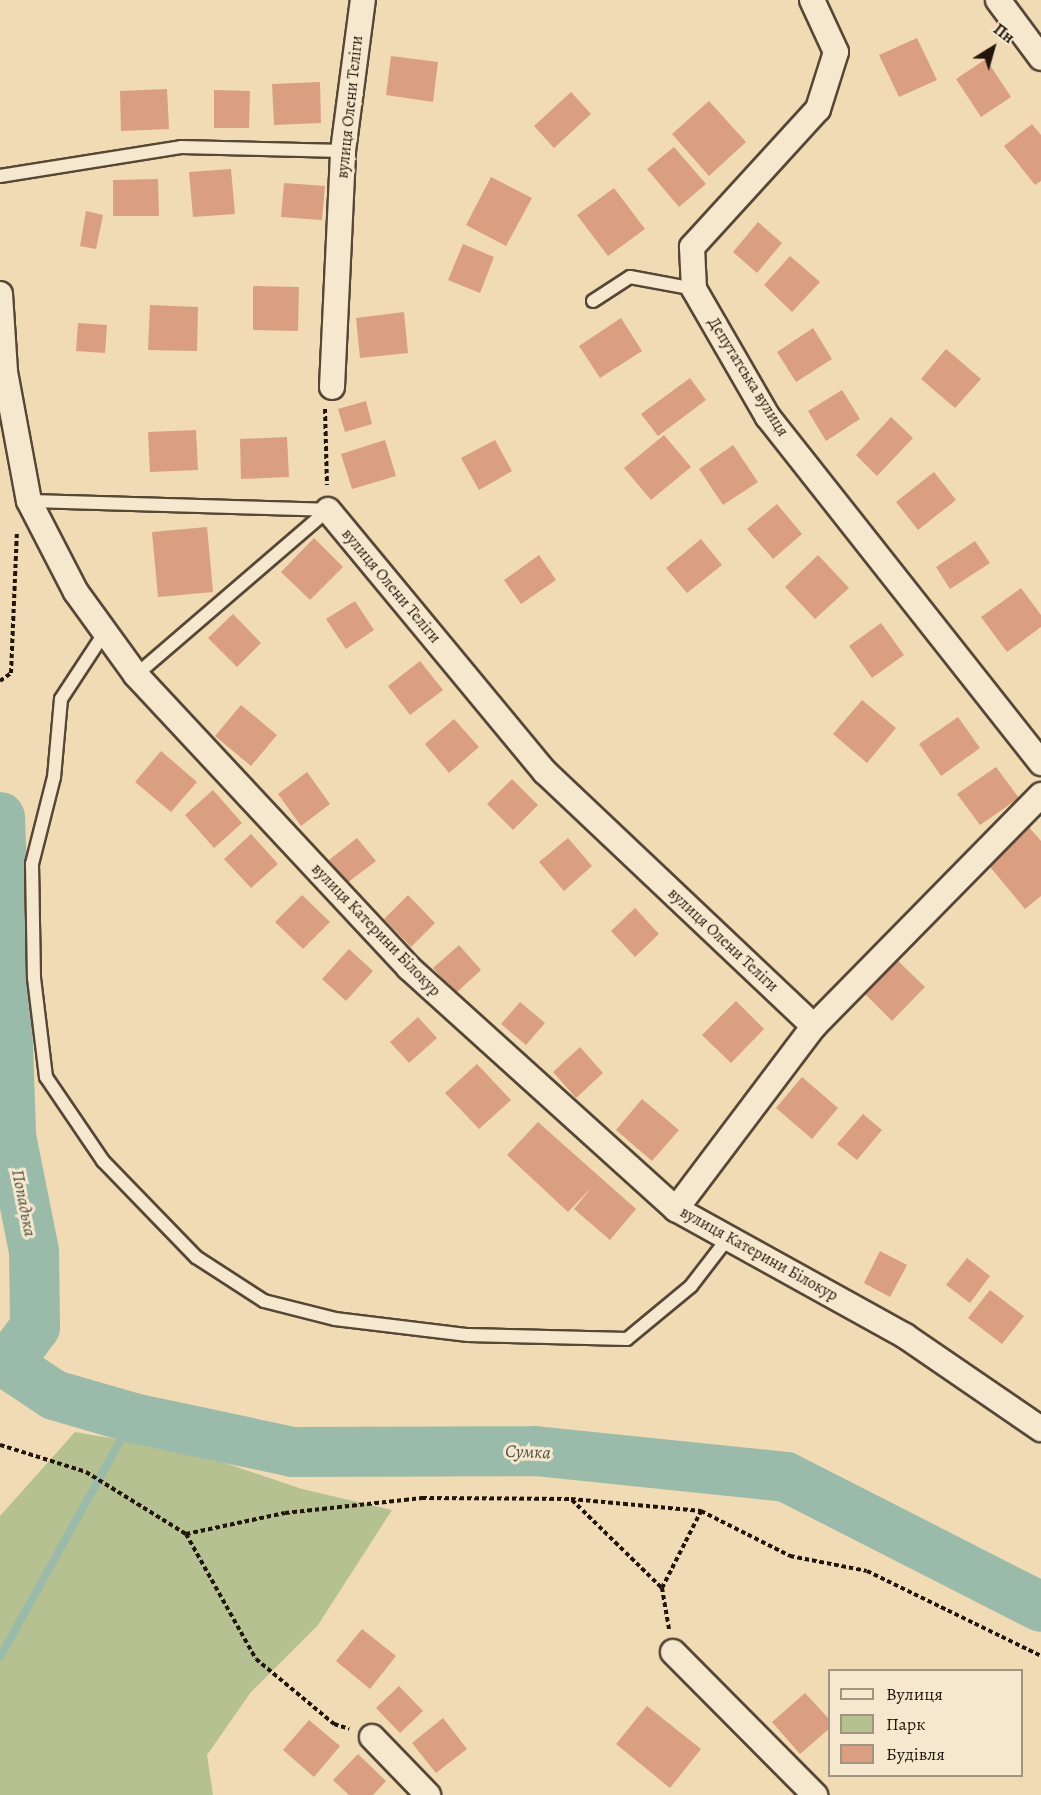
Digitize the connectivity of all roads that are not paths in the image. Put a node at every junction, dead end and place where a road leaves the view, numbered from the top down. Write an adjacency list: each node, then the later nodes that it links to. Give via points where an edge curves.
1 (363, 0): 5 (street, вулиця Олени Теліги)
2 (812, 0): 7 (street, Депутатська вулиця, via 836,52 818,109 693,246)
3 (998, 0): 4 (street)
4 (1041, 58)
5 (343, 151): 6 (lane, via 181,147); 10 (street, вулиця Олени Теліги)
6 (0, 176)
7 (694, 289): 9 (lane, via 630,277); 15 (street, Депутатська вулиця, via 768,417)
8 (0, 294): 11 (street, вулиця Катерини Білокур, via 4,372)
9 (593, 301)
10 (332, 387)
11 (29, 501): 12 (lane); 13 (street, вулиця Катерини Білокур, via 76,592)
12 (327, 510): 14 (lane); 17 (street, вулиця Олени Теліги, via 545,772)
13 (105, 632): 14 (street, вулиця Катерини Білокур); 19 (lane, via 61,699 54,777 32,864 34,978 46,1077 103,1161 196,1257 264,1301 336,1320 468,1335 627,1340 691,1286)
14 (136, 675): 18 (street, вулиця Катерини Білокур, via 409,968)
15 (1041, 763)
16 (1041, 795): 17 (street)
17 (814, 1026): 18 (street)
18 (676, 1209): 19 (street, вулиця Катерини Білокур)
19 (729, 1238): 20 (street, вулиця Катерини Білокур, via 905,1336)
20 (1041, 1429)
21 (672, 1652): 24 (street)
22 (372, 1737): 23 (street)
23 (428, 1795)
24 (815, 1795)

